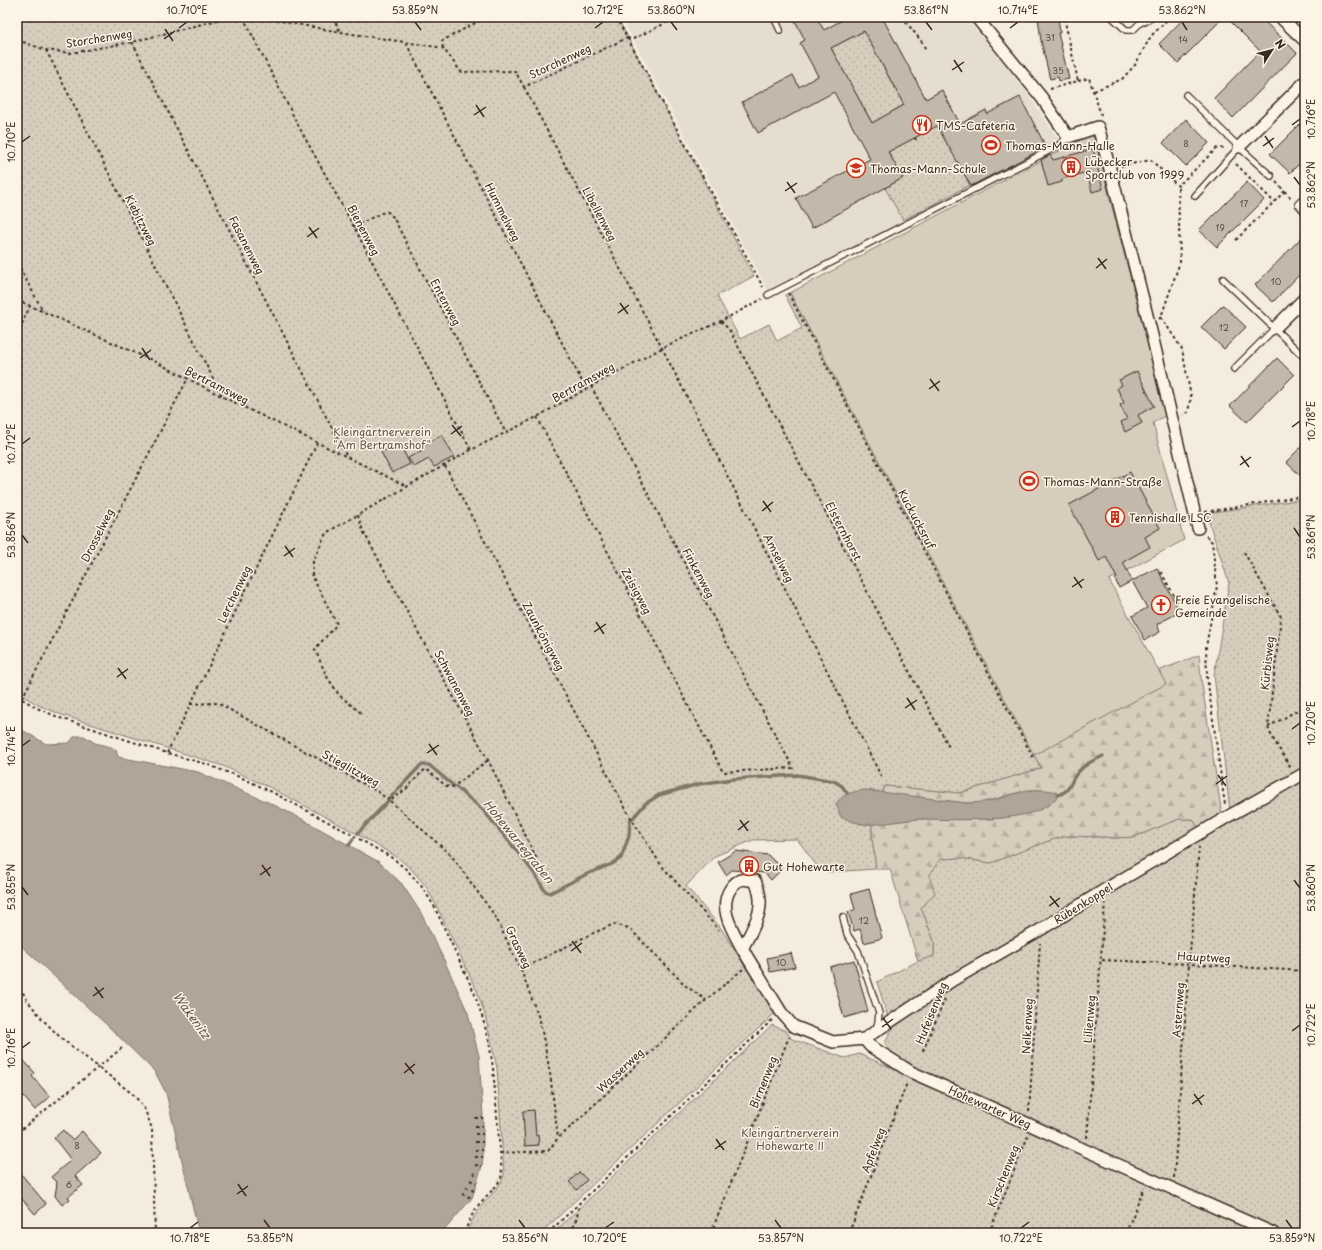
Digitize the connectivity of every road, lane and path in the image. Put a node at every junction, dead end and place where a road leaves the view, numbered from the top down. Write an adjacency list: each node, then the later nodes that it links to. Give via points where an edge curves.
1 (229, 17): 21 (path, Storchenweg)
2 (243, 17): 45 (path, Bienenweg)
3 (258, 17): 17 (path)
4 (333, 17): 17 (path)
5 (486, 17): 23 (path, via 442,41)
6 (616, 17): 18 (path)
7 (678, 17): 18 (path, Storchenweg, via 633,40)
8 (774, 17): 16 (lane)
9 (902, 17): 25 (path)
10 (976, 17): 30 (street)
11 (1064, 17): 26 (path)
12 (1112, 17): 15 (lane, via 1126,30 1133,30)
13 (1170, 17): 29 (path, via 1151,36 1135,65 1122,79)
14 (1280, 17): 20 (street)
15 (1146, 18)
16 (780, 30)
17 (340, 32): 22 (path)
18 (627, 38): 28 (path, Storchenweg); 50 (path)
19 (17, 40): 24 (path, Storchenweg)
20 (1305, 41)
21 (132, 42): 24 (path, Storchenweg, via 71,53); 72 (path, Fasanenweg)
22 (406, 43): 23 (path); 65 (path, Hummelweg)
23 (443, 48): 28 (path, Storchenweg, via 461,72 516,71)
24 (46, 50): 66 (path, Kiebitzweg)
25 (926, 50)
26 (1078, 81): 29 (path, via 1090,78); 30 (path)
27 (1305, 82): 34 (street)
28 (524, 87): 60 (path, Libellenweg)
29 (1094, 91): 32 (path, via 1104,126)
30 (1037, 92): 33 (street)
31 (1186, 95): 34 (lane)
32 (1098, 128): 33 (street); 36 (street)
33 (1068, 137): 49 (lane, via 1058,146)
34 (1239, 147): 35 (lane); 37 (lane); 38 (path, via 1217,148)
35 (1229, 158): 40 (lane); 42 (path)
36 (1110, 169): 38 (path, via 1151,160); 57 (street)
37 (1271, 176): 39 (path)
38 (1178, 186): 55 (path, via 1180,262)
39 (1285, 190): 42 (path); 43 (path)
40 (1195, 196)
41 (1305, 197): 43 (lane)
42 (1274, 202): 46 (path)
43 (1298, 204): 44 (lane)
44 (1305, 212)
45 (354, 227): 69 (path, Entenweg, via 381,213 388,212 393,217); 71 (path, Bienenweg)
46 (1236, 240)
47 (17, 263): 54 (path)
48 (1223, 279): 58 (lane)
49 (784, 287): 50 (lane); 90 (path, Kuckucksruf)
50 (768, 296): 56 (path, Bertramsweg)
51 (1305, 298): 58 (street)
52 (17, 300): 53 (path, Bertramsweg)
53 (30, 306): 54 (path, Bertramsweg); 59 (path)
54 (43, 311): 63 (path, Bertramsweg, via 156,362)
55 (1161, 317): 57 (path); 68 (path, via 1182,349 1191,397 1188,412)
56 (721, 321): 60 (path, Bertramsweg); 88 (path, Elsternhorst, via 730,330)
57 (1150, 327): 68 (street)
58 (1275, 328): 61 (lane); 62 (lane)
59 (17, 334)
60 (662, 348): 64 (path, Bertramsweg); 94 (path, Amselweg)
61 (1305, 358)
62 (1234, 369)
63 (187, 380): 66 (path, Bertramsweg); 83 (path, Drosselweg)
64 (591, 386): 65 (path, Bertramsweg); 92 (path, Finkenweg, via 793,768)
65 (586, 389): 67 (path, Bertramsweg)
66 (223, 397): 70 (path, Bertramsweg)
67 (537, 417): 69 (path, Bertramsweg); 92 (path, Zeisigweg)
68 (1172, 423): 76 (street)
69 (506, 433): 71 (path, Bertramsweg)
70 (317, 443): 72 (path, Bertramsweg); 84 (path, Lerchenweg)
71 (471, 450): 73 (path, Bertramsweg)
72 (347, 456): 74 (path, Bertramsweg)
73 (445, 466): 74 (path, Bertramsweg); 102 (path, Zaunkönigweg, via 629,814 661,865)
74 (408, 487): 77 (path, Bertramsweg)
75 (1305, 496): 76 (path)
76 (1194, 514): 78 (street)
77 (358, 515): 86 (path, Bertramsweg, via 326,533 313,561 312,576 337,624 315,649 326,675 339,695); 91 (path, Schwanenweg, via 363,530)
78 (1198, 528): 96 (path, via 1212,542 1217,586 1206,648 1207,677)
79 (1244, 552): 87 (path, Kürbisweg, via 1281,617)
80 (1161, 572): 81 (path, via 1176,602)
81 (1181, 598)
82 (17, 696): 83 (path)
83 (22, 698): 89 (path, via 60,718)
84 (190, 704): 89 (path, Lerchenweg); 95 (path, Stieglitzweg, via 218,703)
85 (1305, 706): 87 (path)
86 (361, 713)
87 (1268, 727): 93 (path, via 1272,737)
88 (950, 749)
89 (167, 753): 134 (path, via 222,769 270,791 394,859 416,878 434,906 474,992 482,1016 494,1068)
90 (1034, 759)
91 (488, 760): 95 (path, via 454,787 446,786 426,769); 98 (path, Schwanenweg)
92 (723, 772)
93 (1301, 775): 96 (street, Rübenkoppel)
94 (881, 776)
95 (390, 801): 107 (path, Grasweg, via 451,855 495,916)
96 (1227, 817): 97 (street, Rübenkoppel)
97 (1200, 833): 99 (street, Rübenkoppel); 106 (path, Asternweg)
98 (537, 859)
99 (1106, 889): 101 (street, Rübenkoppel); 104 (path, Lilienweg)
100 (842, 917): 114 (lane, via 847,934 858,951 879,1013)
101 (1040, 930): 109 (street, Rübenkoppel); 122 (path, Nelkenweg)
102 (721, 934)
103 (743, 950): 103 (street, via 760,911 761,900 755,881 743,879 735,882 726,894 725,908 727,920); 112 (street)
104 (1102, 960): 106 (path, Hauptweg); 133 (path, Lilienweg)
105 (740, 963): 111 (path, Wasserweg, via 742,970)
106 (1189, 964): 108 (path, Hauptweg); 145 (path, Asternweg)
107 (521, 970): 111 (path, via 614,924 629,928 686,986); 128 (path, Grasweg, via 540,1021)
108 (1305, 971)
109 (953, 980): 114 (street, Rübenkoppel); 117 (path, Hufeisenweg)
110 (17, 982): 118 (path, via 43,1020 61,1038)
111 (706, 1000): 128 (path, Wasserweg)
112 (781, 1012): 113 (street); 149 (path)
113 (793, 1026): 115 (street, via 832,1042); 155 (path, Birnenweg)
114 (875, 1032): 115 (street, Rübenkoppel)
115 (864, 1039): 119 (street, Hohewarter Weg, via 870,1046)
116 (122, 1048): 118 (path)
117 (923, 1051)
118 (98, 1066): 125 (path); 151 (path, via 135,1096 145,1110 152,1129)
119 (911, 1072): 122 (street, Hohewarter Weg); 156 (path, Apfelweg)
120 (475, 1118): 121 (path)
121 (483, 1118)
122 (1029, 1124): 133 (street, Hohewarter Weg); 157 (path, Kirschenweg)
123 (475, 1126): 124 (path)
124 (483, 1126)
125 (17, 1133)
126 (475, 1134): 127 (path)
127 (483, 1134)
128 (558, 1138): 134 (path, Wasserweg, via 548,1151)
129 (475, 1142): 130 (path)
130 (483, 1142)
131 (475, 1150): 132 (path)
132 (483, 1150)
133 (1087, 1151): 141 (street, Hohewarter Weg)
134 (500, 1153): 152 (path, via 500,1181 483,1199)
135 (475, 1157): 136 (path)
136 (483, 1157)
137 (475, 1165): 138 (path)
138 (482, 1166)
139 (473, 1173): 140 (path)
140 (478, 1176)
141 (1148, 1178): 145 (street, Hohewarter Weg); 158 (path)
142 (470, 1180): 143 (path)
143 (476, 1184)
144 (466, 1187): 146 (path)
145 (1173, 1189): 159 (street, Hohewarter Weg)
146 (474, 1191)
147 (462, 1194): 148 (path)
148 (472, 1198)
149 (579, 1204): 153 (path); 154 (path)
150 (1305, 1206): 160 (path)
151 (155, 1233)
152 (464, 1233)
153 (548, 1233)
154 (571, 1233)
155 (711, 1233)
156 (849, 1233)
157 (989, 1233)
158 (1126, 1233)
159 (1273, 1233)
160 (1303, 1233)

